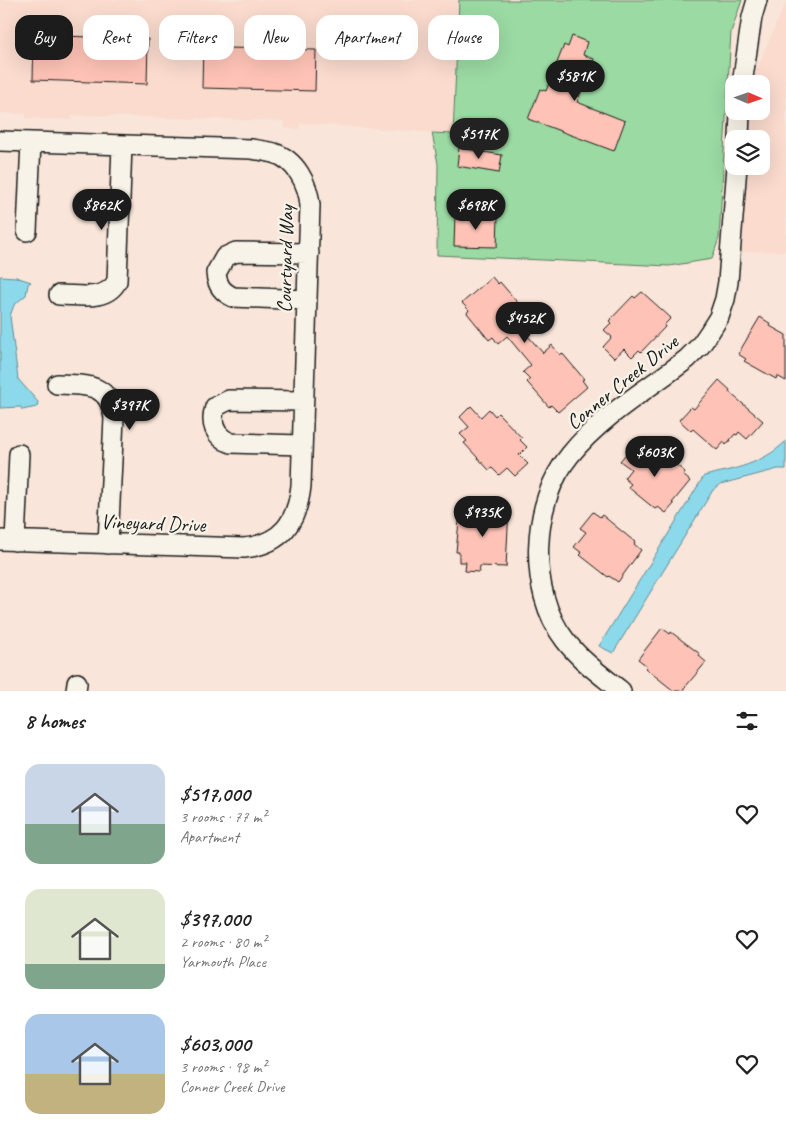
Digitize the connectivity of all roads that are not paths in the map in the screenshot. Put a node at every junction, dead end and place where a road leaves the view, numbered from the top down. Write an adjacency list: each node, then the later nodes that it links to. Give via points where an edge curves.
1 (757, 0): 2 (street)
2 (743, 75)
3 (0, 141): 4 (street, Courtyard Way)
4 (30, 142): 5 (street, Courtyard Way); 7 (street)
5 (122, 145): 8 (street, Courtyard Way, via 251,149 281,156 299,172 306,186 310,205); 9 (street, via 117,281 102,295)
6 (736, 175): 18 (street, Conner Creek Drive, via 728,282 719,317 687,359 596,427 570,454 545,505 539,557 552,616 564,639 600,676)
7 (27, 231)
8 (309, 252): 10 (street, Courtyard Way); 10 (street, via 236,252 225,257 216,273 220,287 233,297)
9 (59, 295)
10 (307, 300): 12 (street, Courtyard Way)
11 (57, 384): 17 (street, via 93,387 103,394 112,408)
12 (303, 402): 13 (street, Courtyard Way); 13 (street, via 229,400 215,407 212,421 223,441)
13 (302, 446): 15 (street, Courtyard Way, via 299,502)
14 (19, 454): 16 (street, Vineyard Drive)
15 (285, 530): 17 (street, Vineyard Drive, via 266,543 244,548)
16 (8, 540): 17 (street, Vineyard Drive)
17 (108, 544)
18 (622, 691)

